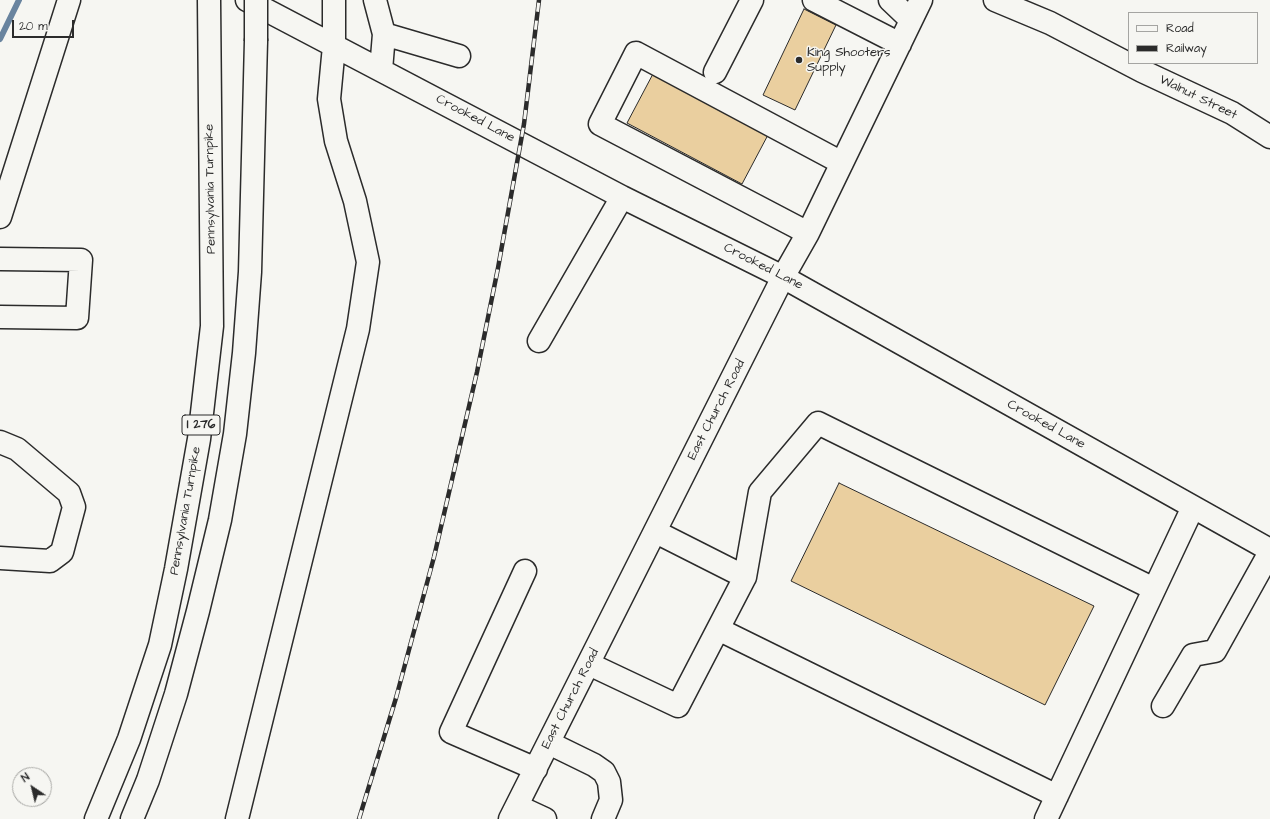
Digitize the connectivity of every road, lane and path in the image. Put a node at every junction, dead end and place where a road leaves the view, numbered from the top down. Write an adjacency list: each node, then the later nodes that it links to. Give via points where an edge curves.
1 (69, 0): 24 (main road)
2 (247, 0): 15 (main road, Crooked Lane)
3 (256, 0): 46 (main road, I 276, bridge, via 250,272 235,434 220,520 194,626 169,716)
4 (334, 0): 15 (main road)
5 (375, 0): 13 (main road)
6 (752, 0): 20 (main road)
7 (814, 0): 14 (main road)
8 (890, 0): 12 (main road)
9 (921, 0): 12 (main road, East Church Road)
10 (995, 0): 17 (main road, Walnut Street, via 1050,23)
11 (209, 8): 45 (main road, Pennsylvania Turnpike / I 276, via 212,326 199,439 160,645 129,739)
12 (911, 20): 14 (main road, East Church Road)
13 (384, 34): 16 (main road); 19 (main road)
14 (900, 44): 22 (main road, East Church Road)
15 (334, 46): 19 (main road, Crooked Lane); 47 (main road, via 329,100 332,120 355,201 368,262 358,329)
16 (459, 56)
17 (1128, 64)
18 (1129, 64): 21 (main road, Walnut Street, via 1232,113)
19 (381, 70): 23 (main road, Crooked Lane)
20 (716, 72)
21 (1270, 137)
22 (842, 163): 25 (main road, East Church Road); 25 (main road, via 636,53 600,124)
23 (622, 197): 27 (main road, Crooked Lane); 29 (main road)
24 (0, 217)
25 (808, 234): 27 (main road, East Church Road)
26 (0, 259): 28 (main road, via 81,260 77,318)
27 (784, 277): 31 (main road, Crooked Lane); 32 (main road, East Church Road)
28 (0, 317)
29 (539, 341)
30 (0, 442): 34 (main road, via 17,449 70,493 74,506 62,552 50,561)
31 (1193, 507): 33 (main road, Crooked Lane); 37 (main road)
32 (656, 532): 36 (main road); 39 (main road, East Church Road)
33 (1270, 551): 40 (main road, via 1215,651 1193,655)
34 (0, 558)
35 (525, 570): 42 (main road, via 451,732)
36 (745, 577): 37 (main road, via 760,492 818,423); 38 (main road)
37 (1154, 589): 43 (main road)
38 (718, 630): 39 (main road, via 678,706); 43 (main road)
39 (589, 664): 41 (main road, East Church Road)
40 (1163, 706)
41 (549, 743): 42 (main road, East Church Road); 49 (main road, via 604,772 609,782 611,800)
42 (536, 769): 44 (main road, East Church Road)
43 (1057, 796): 50 (main road)
44 (514, 812): 48 (main road)
45 (96, 819)
46 (132, 819)
47 (237, 819)
48 (545, 819)
49 (603, 819)
50 (1046, 819)

